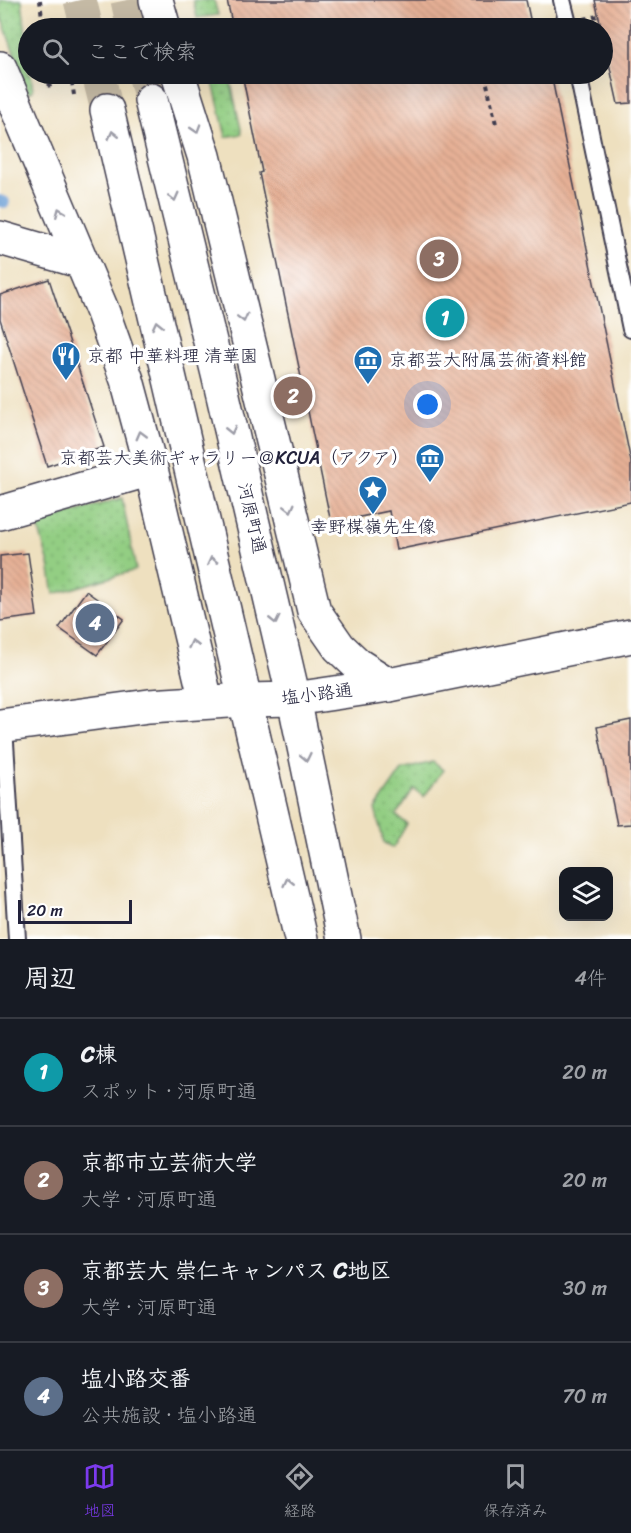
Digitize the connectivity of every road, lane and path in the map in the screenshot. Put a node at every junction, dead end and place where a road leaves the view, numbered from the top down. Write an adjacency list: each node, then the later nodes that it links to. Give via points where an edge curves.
1 (40, 0): 5 (path)
2 (156, 0): 6 (main road)
3 (562, 0): 7 (lane)
4 (598, 16): 8 (path, bridge)
5 (42, 18)
6 (161, 18)
7 (566, 18)
8 (588, 18)
9 (0, 68): 17 (main road, one-way to 9)
10 (181, 84): 22 (main road, one-way to 22, via 204,156 314,611 339,647)
11 (488, 84): 15 (path)
12 (580, 84): 18 (lane)
13 (151, 100): 23 (main road, 河原町通, one-way to 23)
14 (107, 110): 24 (main road, one-way to 14)
15 (496, 124)
16 (0, 238): 17 (main road)
17 (80, 261): 19 (main road, one-way to 17, via 126,380)
18 (631, 328)
19 (151, 469): 20 (main road); 25 (main road, one-way to 19)
20 (0, 513)
21 (631, 636): 22 (main road, 塩小路通)
22 (389, 685): 23 (main road, 塩小路通)
23 (294, 699): 24 (main road, 塩小路通); 29 (main road, 河原町通, one-way to 29)
24 (245, 700): 25 (main road, 塩小路通); 28 (main road, one-way to 24)
25 (206, 701): 26 (main road, 塩小路通)
26 (2, 726): 27 (lane)
27 (17, 939)
28 (301, 939)
29 (344, 939)

